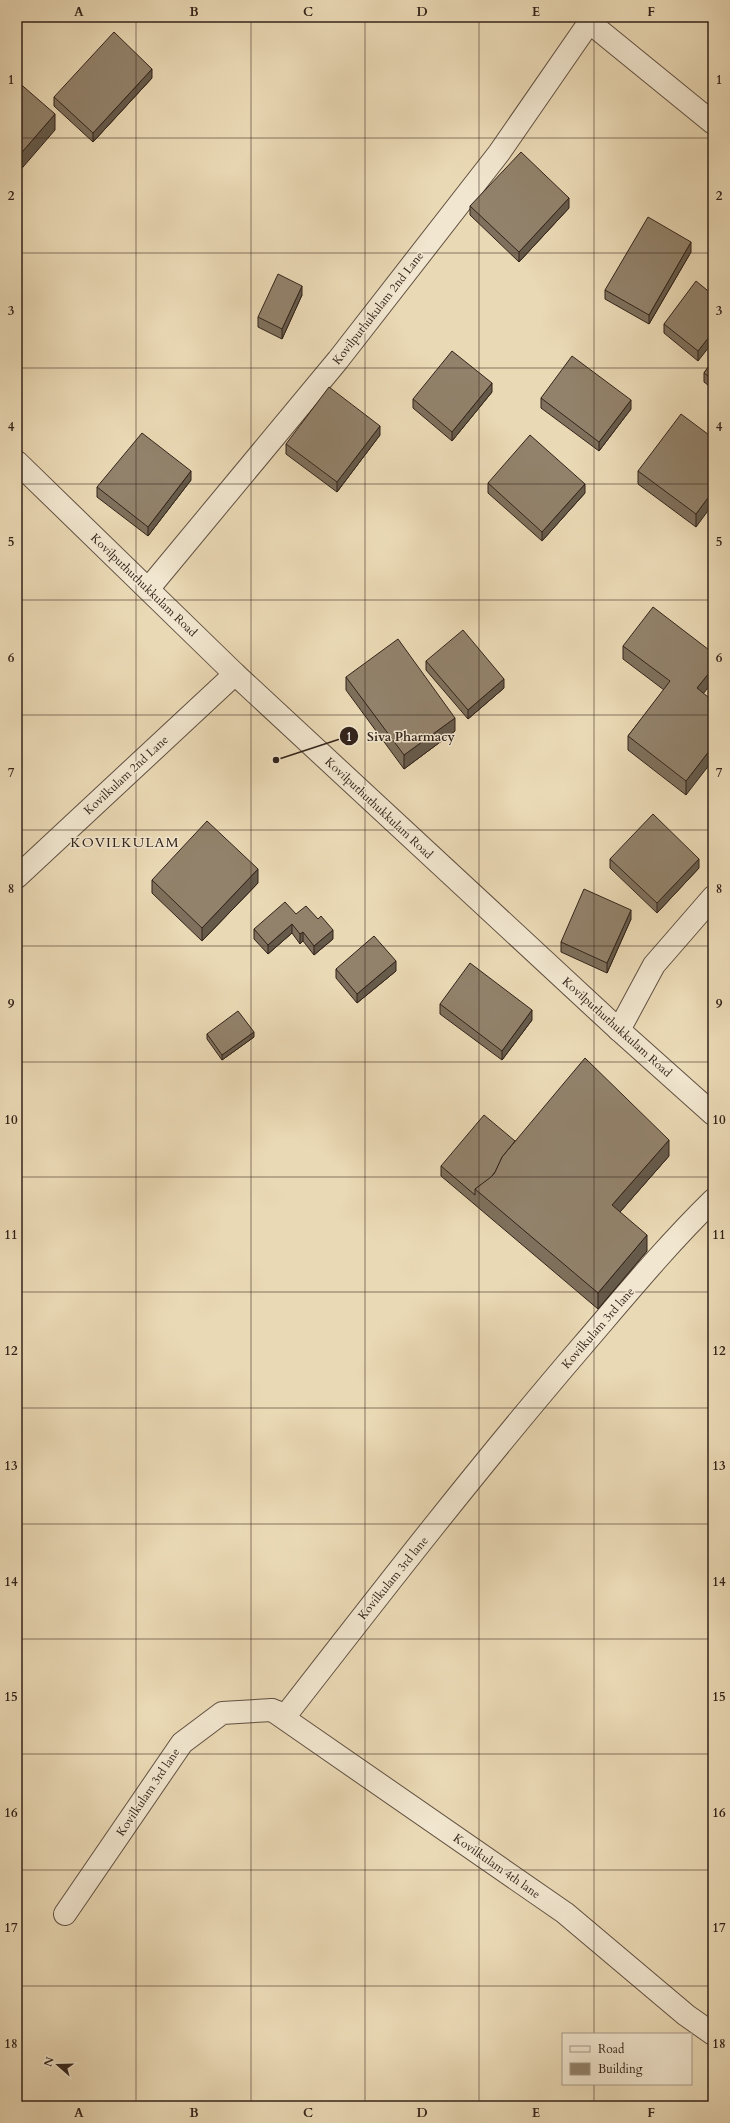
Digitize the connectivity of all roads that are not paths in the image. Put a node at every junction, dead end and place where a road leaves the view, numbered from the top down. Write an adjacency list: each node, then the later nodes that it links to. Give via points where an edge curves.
1 (591, 20): 2 (street); 4 (street, Kovilputhukulam 2nd Lane, via 499,154 338,360)
2 (713, 123)
3 (17, 462): 4 (street, Kovilputhuthukkulam Road)
4 (148, 588): 5 (street, Kovilputhuthukkulam Road)
5 (235, 674): 6 (street, Kovilkulam 2nd Lane); 8 (street, Kovilputhuthukkulam Road)
6 (17, 877)
7 (713, 897): 8 (street, via 654,965)
8 (619, 1030): 9 (street, Kovilputhuthukkulam Road)
9 (713, 1114)
10 (713, 1200): 11 (street, Kovilkulam 3rd lane, via 680,1232 547,1387 385,1587 286,1715)
11 (272, 1710): 12 (street, Kovilkulam 3rd lane, via 222,1713 182,1743); 13 (street, Kovilkulam 4th lane, via 565,1913 686,2015)
12 (64, 1914)
13 (713, 2034)

